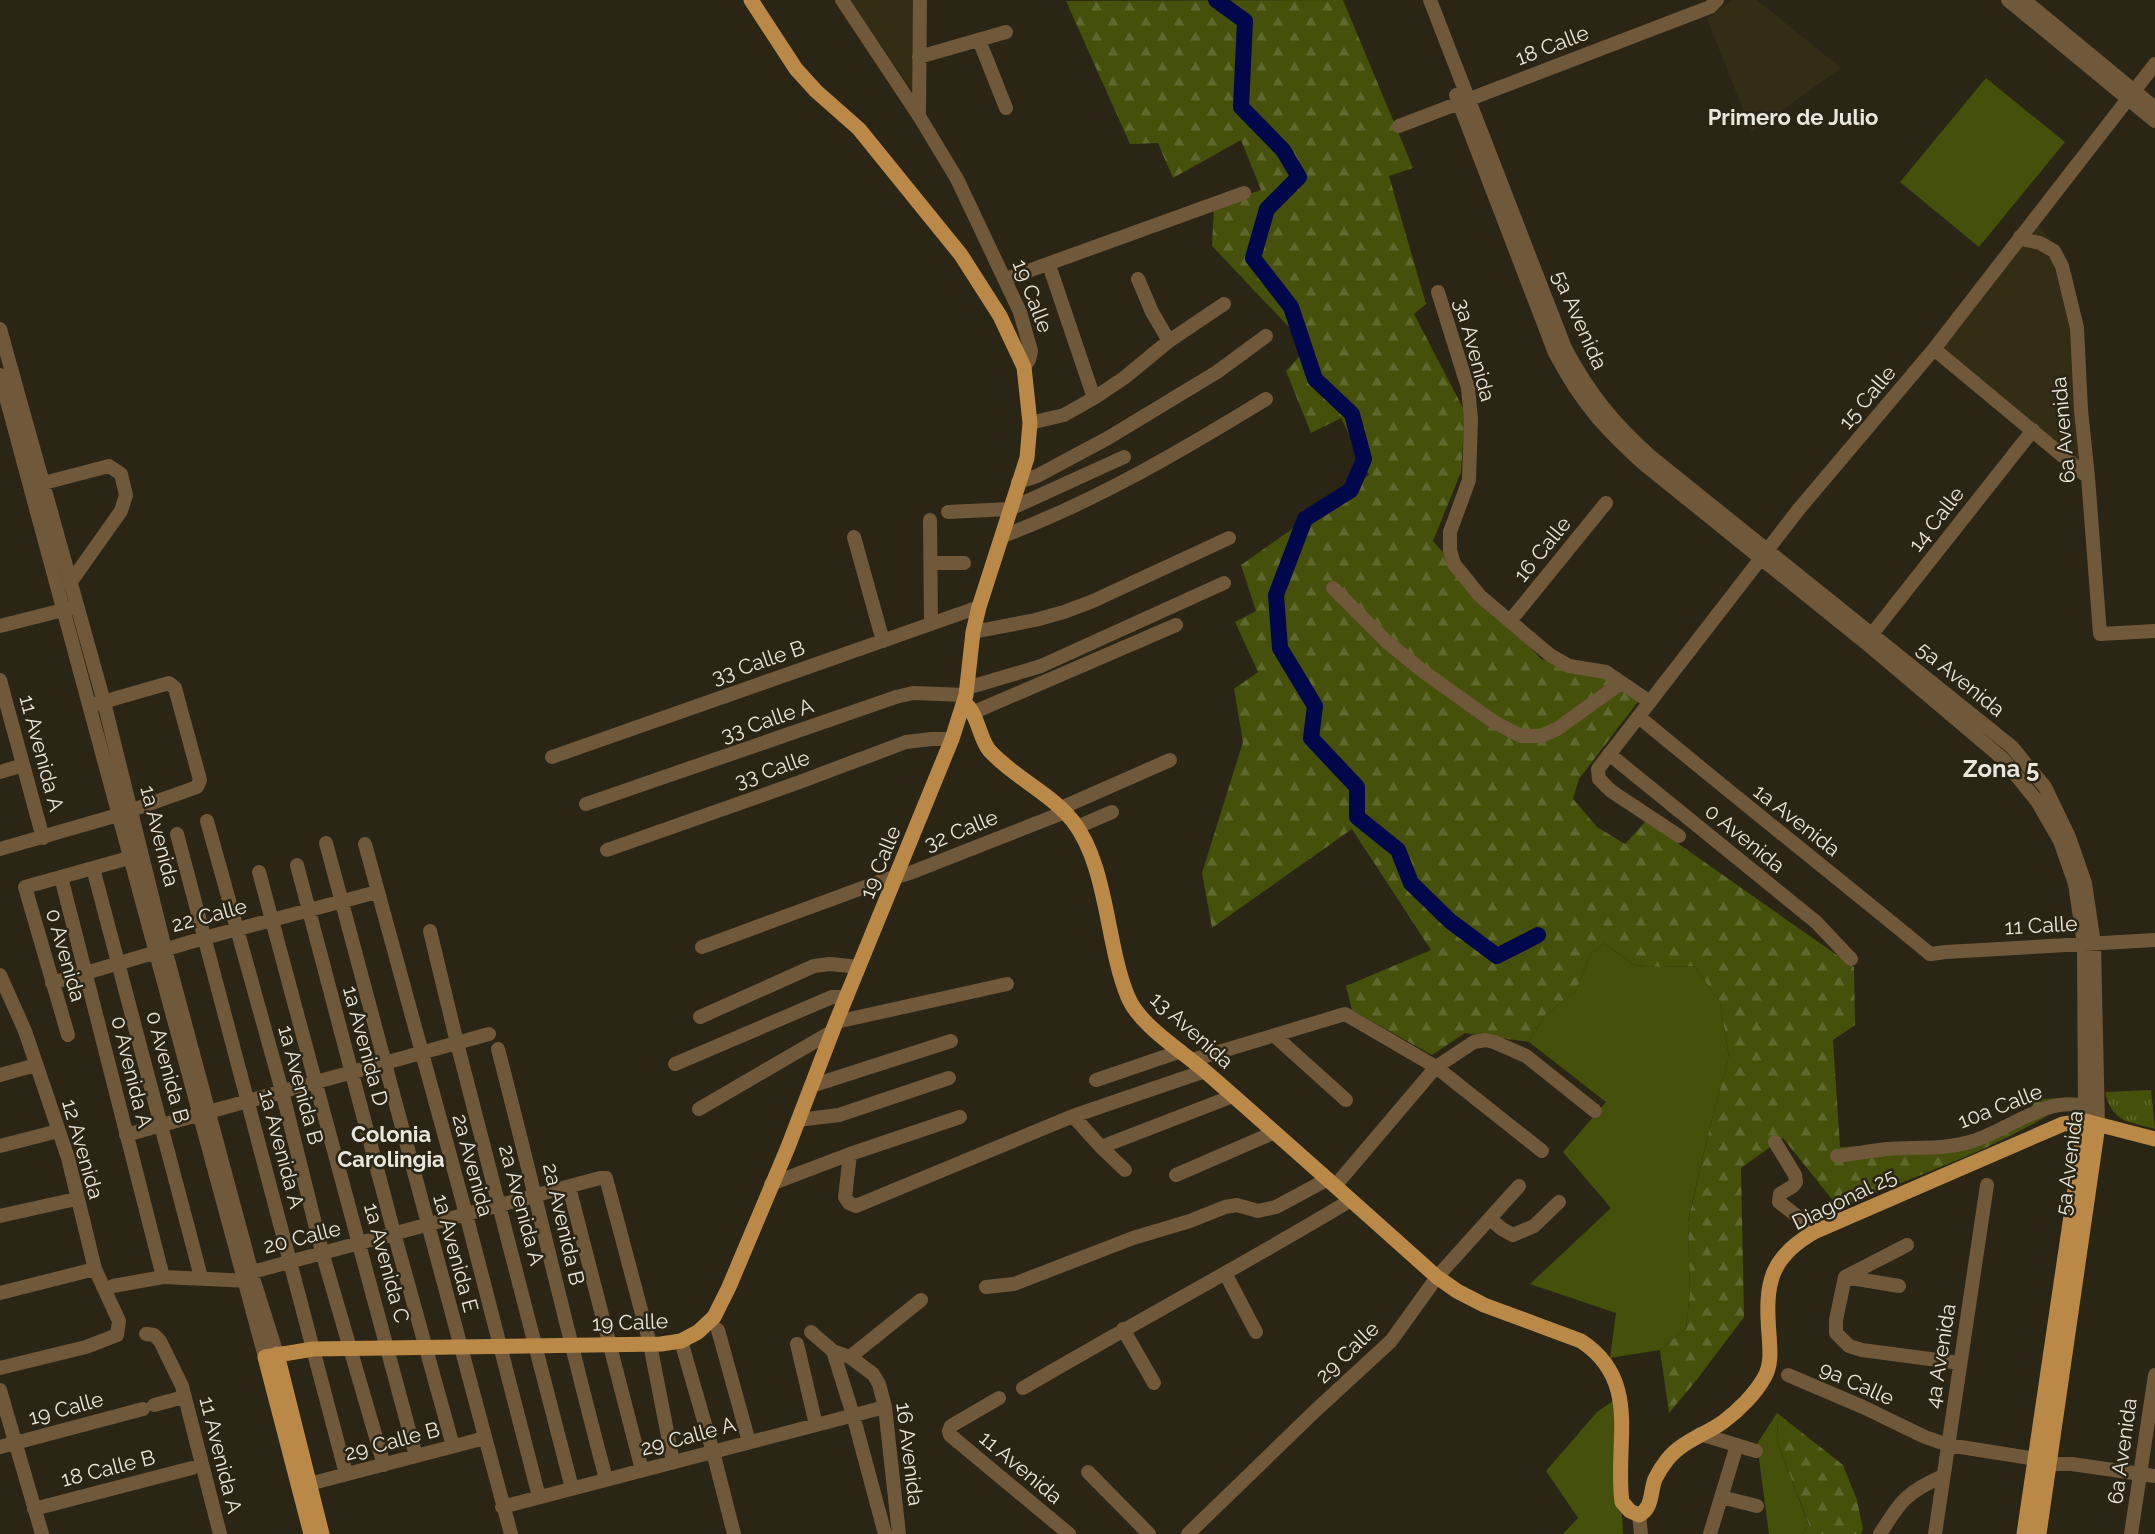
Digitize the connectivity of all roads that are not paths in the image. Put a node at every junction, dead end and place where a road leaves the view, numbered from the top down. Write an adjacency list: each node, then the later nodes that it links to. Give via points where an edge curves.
1 (752, 0): 31 (main road, via 796,69 859,129 961,255 1000,316)
2 (842, 0): 17 (street, 19 Calle)
3 (920, 0): 11 (street)
4 (1420, 0): 14 (street, 5a Avenida)
5 (1430, 0): 14 (street, 5a Avenida)
6 (1718, 0): 14 (street, 18 Calle, via 1710,7)
7 (2008, 0): 13 (street)
8 (2024, 0): 13 (street)
9 (1006, 32): 10 (street)
10 (979, 40): 11 (street); 15 (street)
11 (919, 57): 17 (street)
12 (2155, 64): 13 (street, 15 Calle)
13 (2131, 94): 16 (street); 18 (street); 21 (street, 15 Calle)
14 (1463, 101): 19 (street, 18 Calle); 50 (street, 5a Avenida, via 1555,353 1570,381 1619,442)
15 (1006, 108)
16 (2155, 108)
17 (919, 116): 23 (street, 19 Calle, via 957,179)
18 (2155, 122)
19 (1399, 126)
20 (1244, 193): 22 (street)
21 (2026, 239): 30 (street, 15 Calle); 39 (street, 6a Avenida, via 2054,251 2061,266 2077,328)
22 (1049, 265): 23 (street); 33 (street)
23 (1006, 279): 31 (street, 19 Calle, via 1028,334 1031,351)
24 (1138, 279): 29 (street)
25 (1438, 292): 59 (street, 3a Avenida, via 1468,388 1471,419 1469,480 1450,532 1450,550 1454,564 1480,597)
26 (1224, 304): 29 (street)
27 (0, 329): 35 (street, 1a Avenida)
28 (1266, 336): 40 (street, via 1217,372 1108,438)
29 (1169, 341): 33 (street)
30 (1934, 349): 37 (street); 50 (street, 15 Calle)
31 (1024, 367): 36 (main road, 19 Calle)
32 (0, 375): 35 (street, 1a Avenida)
33 (1094, 398): 36 (street, via 1064,415)
34 (1266, 399): 47 (street, via 1138,475)
35 (9, 401): 41 (street, 1a Avenida); 42 (street, 1a Avenida)
36 (1030, 423): 40 (main road, 19 Calle, via 1027,458)
37 (2034, 430): 39 (street); 65 (street, 14 Calle)
38 (1124, 457): 44 (street)
39 (2088, 477): 63 (street, 6a Avenida, via 2100,634)
40 (1018, 482): 44 (main road, 19 Calle)
41 (44, 484): 42 (street); 53 (street, 1a Avenida); 53 (street, via 109,466 122,474 126,495 121,511)
42 (29, 487): 58 (street, 1a Avenida)
43 (1606, 503): 59 (street, 16 Calle)
44 (1010, 509): 45 (street); 47 (main road, 19 Calle)
45 (948, 512)
46 (930, 520): 51 (street)
47 (1003, 536): 57 (main road, 19 Calle)
48 (854, 537): 66 (street)
49 (1229, 538): 64 (street, via 1064,612)
50 (1765, 555): 65 (street, 5a Avenida); 71 (street, 15 Calle); 109 (street, 5a Avenida, via 2002,758 2037,801 2060,841)
51 (931, 563): 52 (street); 60 (street)
52 (964, 563)
53 (70, 583): 56 (street, 1a Avenida)
54 (1224, 583): 69 (street, 33 Calle A)
55 (1333, 588): 68 (street, via 1387,642 1424,672 1494,722 1521,736 1541,736 1557,729)
56 (77, 607): 58 (street); 70 (street, 1a Avenida)
57 (979, 607): 60 (street, 33 Calle B); 64 (main road, 19 Calle)
58 (62, 609): 62 (street); 73 (street, 1a Avenida)
59 (1510, 621): 68 (street, via 1569,666 1606,672)
60 (932, 624): 66 (street, 33 Calle B)
61 (1176, 625): 69 (street)
62 (0, 626)
63 (2155, 631)
64 (973, 632): 69 (main road, 19 Calle)
65 (1872, 634): 109 (street, 5a Avenida, via 2012,747 2045,788 2069,837 2085,883)
66 (882, 641): 77 (street, 33 Calle B)
67 (0, 680): 72 (street, 11 Avenida A)
68 (1621, 682): 71 (street)
69 (967, 700): 75 (main road, 19 Calle); 81 (street, 33 Calle A, via 913,693 896,697); 83 (main road, 13 Avenida, via 988,749)
70 (104, 702): 73 (street); 82 (street, 1a Avenida); 82 (street, via 169,683 175,688 200,780 197,788)
71 (1650, 702): 74 (street, 15 Calle)
72 (3, 703): 79 (street, 11 Avenida A)
73 (88, 706): 85 (street, 1a Avenida)
74 (1639, 717): 76 (street, 15 Calle); 112 (street, 1a Avenida)
75 (952, 739): 94 (street, 33 Calle, via 906,742); 99 (main road, 19 Calle)
76 (1608, 754): 89 (street, via 1598,769 1599,779); 113 (street, 0 Avenida, via 1816,922)
77 (552, 757)
78 (1170, 760): 83 (street, 32 Calle)
79 (23, 765): 80 (street); 90 (street, 11 Avenida A)
80 (0, 772)
81 (585, 804)
82 (132, 810): 85 (street); 111 (street, 1a Avenida)
83 (1063, 810): 87 (main road, 13 Avenida); 99 (street, 32 Calle)
84 (1112, 812): 87 (street)
85 (118, 815): 90 (street); 95 (street, 1a Avenida)
86 (207, 820): 105 (street, 1a Avenida B)
87 (1077, 827): 131 (main road, 13 Avenida, via 1103,895 1128,997 1138,1014)
88 (177, 834): 107 (street, 1a Avenida A)
89 (1679, 836)
90 (43, 838): 93 (street)
91 (326, 843): 102 (street, 1a Avenida E)
92 (365, 844): 101 (street, 2a Avenida)
93 (0, 849)
94 (607, 850)
95 (129, 858): 97 (street); 111 (street, 1a Avenida)
96 (297, 865): 103 (street, 1a Avenida D)
97 (93, 868): 100 (street); 114 (street, 0 Avenida B)
98 (259, 872): 104 (street, 1a Avenida C)
99 (898, 876): 110 (street, 32 Calle); 115 (main road, 19 Calle)
100 (61, 877): 116 (street, 0 Avenida A); 118 (street, 0 Avenida, via 25,887)
101 (377, 892): 102 (street, 22 Calle); 130 (street, 2a Avenida)
102 (341, 902): 103 (street, 22 Calle); 132 (street, 1a Avenida E)
103 (308, 910): 104 (street, 22 Calle); 137 (street, 1a Avenida D)
104 (271, 920): 105 (street, 22 Calle); 141 (street, 1a Avenida C)
105 (237, 929): 107 (street, 22 Calle); 143 (street, 1a Avenida B)
106 (430, 932): 128 (street, 2a Avenida A)
107 (204, 938): 111 (street, 22 Calle); 146 (street, 1a Avenida A)
108 (2155, 940): 109 (street, 11 Calle)
109 (2089, 944): 112 (street, 11 Calle); 152 (street, 5a Avenida); 152 (street, 5a Avenida)
110 (702, 946)
111 (160, 951): 114 (street, 22 Calle); 149 (street, 1a Avenida)
112 (1930, 954)
113 (1851, 959)
114 (118, 963): 116 (street, 22 Calle); 154 (street, 0 Avenida B)
115 (859, 967): 121 (main road, 19 Calle); 122 (street, via 830,963 814,966)
116 (85, 973): 118 (street, 22 Calle); 157 (street, 0 Avenida A)
117 (0, 975): 120 (street, 12 Avenida)
118 (52, 983): 125 (street, 0 Avenida)
119 (1006, 984): 123 (street)
120 (5, 997): 134 (street, 12 Avenida, via 25,1031)
121 (847, 997): 123 (main road, 19 Calle); 133 (street, via 832,997)
122 (700, 1017)
123 (835, 1026): 142 (main road, 19 Calle); 147 (street)
124 (489, 1034): 128 (street)
125 (68, 1035)
126 (1276, 1036): 131 (street); 135 (street, via 1345,1014); 145 (street)
127 (951, 1041): 142 (street)
128 (457, 1043): 130 (street); 176 (street, 2a Avenida A)
129 (498, 1049): 172 (street, 2a Avenida B)
130 (421, 1053): 132 (street); 177 (street, 2a Avenida)
131 (1186, 1056): 136 (main road, 13 Avenida); 140 (street)
132 (384, 1063): 137 (street); 180 (street, 1a Avenida E)
133 (675, 1064)
134 (36, 1065): 138 (street); 155 (street, 12 Avenida)
135 (1436, 1067): 148 (street, via 1474,1042 1494,1042 1526,1056); 162 (street); 167 (street)
136 (1205, 1071): 144 (main road, 13 Avenida); 150 (street)
137 (352, 1072): 141 (street); 182 (street, 1a Avenida D)
138 (0, 1075)
139 (949, 1078): 153 (street, via 839,1115)
140 (1096, 1080)
141 (315, 1082): 143 (street); 183 (street, 1a Avenida C)
142 (812, 1086): 153 (main road, 19 Calle)
143 (282, 1091): 146 (street); 185 (street, 1a Avenida B)
144 (1233, 1096): 156 (main road, 13 Avenida); 161 (street)
145 (1346, 1100)
146 (248, 1101): 149 (street); 186 (street, 1a Avenida A)
147 (699, 1109)
148 (1595, 1112)
149 (204, 1113): 154 (street); 193 (street, 1a Avenida)
150 (1073, 1116): 161 (street); 163 (street, via 856,1206 845,1197)
151 (960, 1117): 163 (street)
152 (2089, 1117): 158 (main road, 10a Calle); 164 (street, 10a Calle, via 2067,1104 2027,1115 1986,1137 1956,1145); 181 (main road, Diagonal 25, via 2063,1124); 242 (main road, 5a Avenida)
153 (798, 1120): 168 (main road, 19 Calle)
154 (161, 1125): 157 (street); 191 (street, 0 Avenida B)
155 (58, 1131): 160 (street); 173 (street, 12 Avenida)
156 (1275, 1132): 166 (street); 167 (main road, 13 Avenida)
157 (126, 1135): 190 (street, 0 Avenida A)
158 (2155, 1139)
159 (1775, 1142): 181 (street, via 1796,1182 1780,1194 1779,1202)
160 (0, 1146)
161 (1101, 1147): 165 (street)
162 (1542, 1151)
163 (850, 1154): 168 (street)
164 (1836, 1156)
165 (1125, 1170)
166 (1176, 1175)
167 (1332, 1182): 174 (main road, 13 Avenida); 196 (street, via 1276,1207 1258,1211 1237,1205 1225,1207 1014,1284)
168 (771, 1184): 204 (main road, 19 Calle, via 714,1317)
169 (1987, 1185): 219 (street, 4a Avenida)
170 (1519, 1186): 179 (street, 29 Calle)
171 (569, 1187): 172 (street, 20 Calle); 205 (street, 20 Calle, via 606,1178); 212 (street)
172 (536, 1196): 176 (street, 20 Calle); 207 (street, 2a Avenida B)
173 (76, 1199): 178 (street); 187 (street, 12 Avenida)
174 (1351, 1200): 188 (street); 189 (main road, 13 Avenida)
175 (1559, 1202): 179 (street, via 1534,1226 1512,1234)
176 (500, 1205): 177 (street, 20 Calle); 211 (street, 2a Avenida A)
177 (466, 1214): 180 (street, 20 Calle); 210 (street, 2a Avenida)
178 (0, 1216)
179 (1490, 1219): 189 (street, 29 Calle)
180 (426, 1225): 182 (street, 20 Calle); 209 (street, 1a Avenida E)
181 (1816, 1231): 231 (main road, Diagonal 25, via 1784,1255 1769,1286 1770,1355 1763,1381 1739,1408)
182 (394, 1233): 183 (street, 20 Calle); 208 (street, 1a Avenida D)
183 (360, 1244): 185 (street, 20 Calle); 214 (street, 1a Avenida C)
184 (1907, 1245): 192 (street)
185 (322, 1252): 186 (street, 20 Calle); 213 (street, 1a Avenida B)
186 (289, 1261): 193 (street, 20 Calle); 215 (street, 1a Avenida A)
187 (95, 1269): 197 (street); 220 (street, 12 Avenida, via 119,1321 117,1335 86,1347)
188 (1225, 1273): 199 (street); 202 (street)
189 (1437, 1276): 260 (main road, via 1484,1305 1581,1341 1604,1360 1617,1385 1622,1410 1622,1502); 271 (street, 29 Calle, via 1391,1341)
190 (163, 1277): 191 (street); 194 (street)
191 (201, 1277): 193 (street)
192 (1845, 1277): 195 (street); 219 (street, via 1836,1333 1849,1346)
193 (250, 1278): 217 (street, 1a Avenida)
194 (113, 1286)
195 (1899, 1286)
196 (986, 1287)
197 (0, 1293)
198 (921, 1300): 218 (street)
199 (1123, 1329): 223 (street); 224 (street)
200 (718, 1330): 233 (street)
201 (811, 1332): 216 (street)
202 (1256, 1332)
203 (146, 1334): 226 (street, via 160,1341)
204 (681, 1341): 205 (main road, 19 Calle); 240 (street)
205 (650, 1344): 212 (main road, 19 Calle); 243 (street)
206 (797, 1344): 230 (street)
207 (570, 1345): 211 (main road, 19 Calle); 212 (main road, 19 Calle); 252 (street, 2a Avenida B)
208 (425, 1346): 209 (main road, 19 Calle); 214 (main road, 19 Calle); 237 (street, 1a Avenida D)
209 (460, 1346): 210 (main road, 19 Calle); 232 (street, 1a Avenida E)
210 (499, 1346): 211 (main road, 19 Calle); 255 (street, 2a Avenida)
211 (537, 1346): 254 (street, 2a Avenida A)
212 (610, 1346): 246 (street)
213 (349, 1348): 214 (main road, 19 Calle); 215 (main road, 19 Calle); 244 (street, 1a Avenida B)
214 (388, 1348): 241 (street, 1a Avenida C)
215 (313, 1349): 217 (main road, 19 Calle); 248 (street, 1a Avenida A)
216 (833, 1352): 218 (street); 229 (street)
217 (271, 1355): 253 (main road); 263 (main road)
218 (850, 1357): 228 (street, 16 Avenida, via 873,1374)
219 (1960, 1363): 236 (street, 4a Avenida)
220 (0, 1368)
221 (1788, 1375): 236 (street, 9a Calle)
222 (2155, 1375): 249 (street, 6a Avenida)
223 (1154, 1383)
224 (1023, 1388)
225 (0, 1390): 234 (street)
226 (183, 1392): 234 (street, 19 Calle, via 149,1407); 262 (street, 11 Avenida A)
227 (999, 1398): 269 (street, 11 Avenida, via 951,1426 950,1436)
228 (885, 1407): 229 (street, 29 Calle A); 268 (street, 16 Avenida)
229 (853, 1415): 230 (street, 29 Calle A); 267 (street)
230 (816, 1425): 233 (street, 29 Calle A)
231 (1700, 1434): 235 (street); 260 (main road, Diagonal 25, via 1676,1449 1666,1462 1655,1480 1648,1508)
232 (485, 1438): 237 (street, 29 Calle B); 258 (street, 1a Avenida E)
233 (749, 1442): 240 (street, 29 Calle A)
234 (16, 1443): 238 (street, 19 Calle); 259 (street)
235 (1737, 1445): 239 (street); 256 (street)
236 (1948, 1445): 242 (street, 9a Calle); 250 (street, 4a Avenida)
237 (453, 1446): 241 (street, 29 Calle B)
238 (0, 1447)
239 (1756, 1451)
240 (714, 1452): 243 (street, 29 Calle A); 266 (street)
241 (416, 1456): 244 (street, 29 Calle B)
242 (2042, 1460): 249 (street, 9a Calle, via 2065,1460); 276 (main road, 5a Avenida); 277 (main road, 5a Avenida)
243 (673, 1462): 246 (street, 29 Calle A)
244 (384, 1465): 248 (street, 29 Calle B)
245 (192, 1468): 259 (street, 18 Calle B)
246 (642, 1470): 252 (street, 29 Calle A)
247 (1088, 1473): 270 (street)
248 (346, 1474): 253 (street, 29 Calle B)
249 (2140, 1474): 251 (street, 9a Calle); 278 (street, 6a Avenida)
250 (1943, 1476): 274 (street, via 1909,1494); 275 (street, 4a Avenida)
251 (2155, 1476)
252 (606, 1479): 254 (street, 29 Calle A)
253 (309, 1484): 264 (main road)
254 (572, 1488): 255 (street, 29 Calle A)
255 (539, 1497): 258 (street, 29 Calle A)
256 (1721, 1497): 257 (street); 273 (street)
257 (1757, 1506)
258 (502, 1507): 265 (street, 1a Avenida E)
259 (34, 1509): 261 (street)
260 (1639, 1515): 272 (street)
261 (42, 1534)
262 (220, 1534)
263 (311, 1534)
264 (322, 1534)
265 (510, 1534)
266 (734, 1534)
267 (885, 1534)
268 (899, 1534)
269 (1069, 1534)
270 (1149, 1534)
271 (1188, 1534)
272 (1641, 1534)
273 (1710, 1534)
274 (1880, 1534)
275 (1935, 1534)
276 (2024, 1534)
277 (2039, 1534)
278 (2131, 1534)

